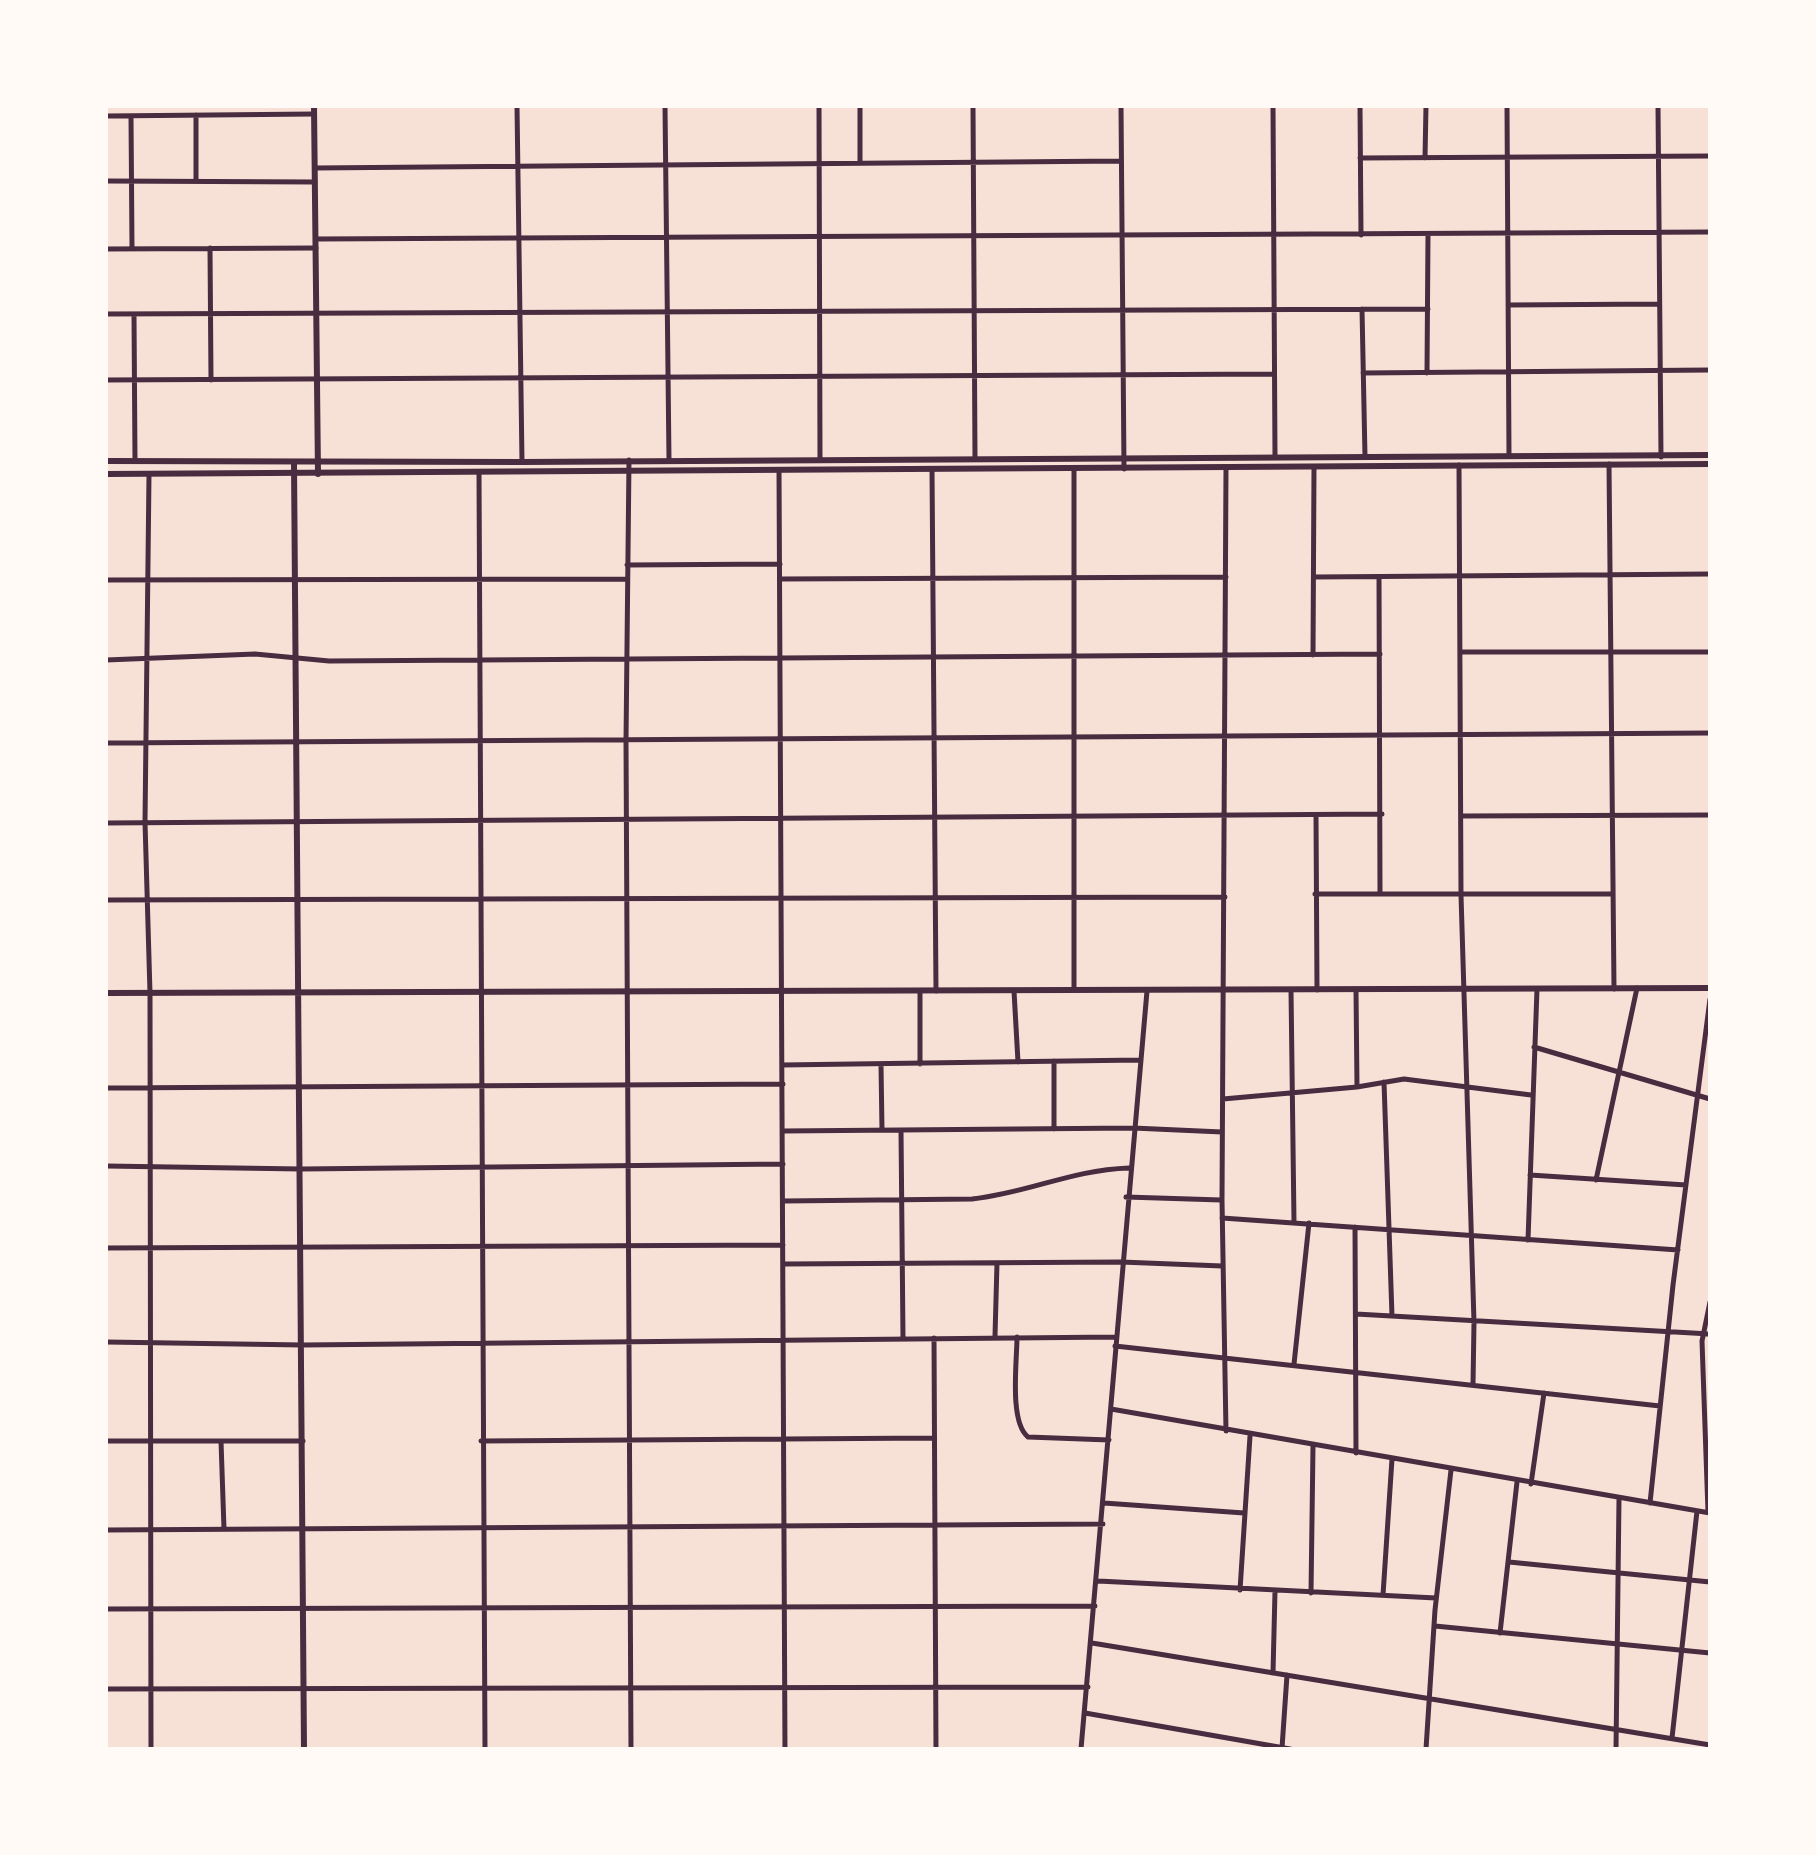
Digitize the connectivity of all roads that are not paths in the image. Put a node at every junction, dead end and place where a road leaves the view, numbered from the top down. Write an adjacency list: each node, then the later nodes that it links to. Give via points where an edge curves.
1 (211, 106): 15 (street)
2 (517, 106): 27 (street)
3 (665, 106): 28 (street)
4 (819, 106): 24 (street)
5 (860, 106): 25 (street)
6 (973, 106): 26 (street)
7 (1121, 106): 23 (street)
8 (1273, 106): 38 (street)
9 (1360, 106): 20 (street)
10 (1426, 106): 21 (street)
11 (1507, 106): 22 (street)
12 (1658, 106): 18 (street)
13 (314, 110): 15 (street); 29 (street)
14 (196, 115): 15 (street); 17 (street); 32 (street)
15 (211, 115)
16 (106, 116): 17 (street)
17 (131, 116): 31 (street)
18 (1659, 156): 19 (street); 22 (street); 37 (street)
19 (1710, 156)
20 (1360, 158): 21 (street); 40 (street)
21 (1425, 158): 22 (street)
22 (1508, 158): 34 (street)
23 (1121, 161): 26 (street); 39 (street)
24 (819, 162): 25 (street); 28 (street); 44 (street)
25 (860, 162): 26 (street)
26 (974, 162): 41 (street)
27 (518, 165): 28 (street); 29 (street); 42 (street)
28 (666, 165): 43 (street)
29 (315, 168): 33 (street)
30 (106, 181): 31 (street)
31 (132, 181): 32 (street); 46 (street)
32 (196, 181): 33 (street)
33 (315, 182): 45 (street)
34 (1509, 232): 36 (street); 37 (street); 51 (street)
35 (1710, 232): 37 (street)
36 (1428, 233): 40 (street); 55 (street)
37 (1659, 233): 50 (street)
38 (1273, 234): 39 (street); 40 (street); 53 (street)
39 (1121, 235): 41 (street); 52 (street)
40 (1361, 235)
41 (975, 236): 44 (street); 57 (street)
42 (519, 237): 43 (street); 45 (street); 58 (street)
43 (666, 237): 44 (street); 59 (street)
44 (820, 237): 56 (street)
45 (316, 239): 48 (street)
46 (132, 248): 47 (street); 49 (street)
47 (210, 248): 48 (street); 61 (street)
48 (316, 248): 63 (street)
49 (106, 249)
50 (1659, 304): 51 (street); 64 (street)
51 (1508, 305): 68 (street)
52 (1123, 308): 53 (street); 57 (street); 72 (street)
53 (1276, 308): 54 (street); 70 (street)
54 (1362, 309): 55 (street); 66 (street)
55 (1428, 309): 67 (street)
56 (819, 310): 57 (street); 59 (street); 71 (street)
57 (974, 310): 69 (street)
58 (521, 311): 59 (street); 63 (street); 77 (street)
59 (667, 312): 74 (street)
60 (106, 314): 62 (street)
61 (211, 314): 62 (street); 63 (street); 76 (street)
62 (134, 315): 73 (street)
63 (316, 315): 78 (street)
64 (1660, 370): 65 (street); 68 (street); 79 (street)
65 (1710, 370)
66 (1363, 373): 67 (street); 84 (street)
67 (1427, 373): 68 (street)
68 (1508, 373): 81 (street)
69 (975, 374): 71 (street); 72 (street); 85 (street)
70 (1274, 374): 72 (street); 83 (street)
71 (820, 375): 74 (street); 86 (street)
72 (1122, 376): 82 (street)
73 (134, 379): 75 (street); 76 (street); 91 (street)
74 (667, 379): 77 (street); 88 (street)
75 (106, 380)
76 (211, 380): 78 (street)
77 (520, 380): 78 (street); 93 (street)
78 (317, 381): 92 (street)
79 (1661, 455): 80 (street); 81 (street); 96 (street)
80 (1710, 455)
81 (1509, 456): 84 (street)
82 (1124, 457): 83 (street); 85 (street); 103 (street)
83 (1275, 457): 84 (street)
84 (1365, 457)
85 (975, 458): 86 (street)
86 (820, 459): 89 (street)
87 (629, 460): 88 (street); 93 (street); 106 (street)
88 (669, 460): 89 (street)
89 (717, 460): 104 (street)
90 (106, 461): 91 (street)
91 (135, 461): 94 (street)
92 (318, 462): 93 (street); 94 (street); 110 (street)
93 (522, 462)
94 (294, 463): 109 (street)
95 (1609, 464): 96 (street); 98 (street); 114 (street)
96 (1661, 464): 97 (street)
97 (1710, 464)
98 (1459, 465): 99 (street); 116 (street)
99 (1314, 467): 101 (street); 119 (street)
100 (1074, 468): 102 (street); 103 (street); 117 (street)
101 (1226, 468): 103 (street); 118 (street)
102 (932, 469): 105 (street); 122 (street)
103 (1124, 469)
104 (717, 470): 105 (street); 106 (street)
105 (779, 470): 112 (street)
106 (629, 471): 107 (street); 113 (street)
107 (479, 473): 110 (street); 121 (street)
108 (106, 474): 111 (street)
109 (295, 474): 110 (street); 111 (street); 127 (street)
110 (318, 474)
111 (149, 475): 126 (street)
112 (780, 564): 113 (street); 124 (street)
113 (627, 565): 123 (street)
114 (1608, 574): 115 (street); 116 (street); 130 (street)
115 (1710, 574)
116 (1462, 575): 120 (street); 128 (street)
117 (1073, 577): 118 (street); 122 (street); 134 (street)
118 (1226, 577): 132 (street)
119 (1314, 577): 120 (street); 133 (street)
120 (1379, 577): 131 (street)
121 (481, 578): 123 (street); 127 (street); 137 (street)
122 (935, 578): 124 (street); 136 (street)
123 (626, 579): 138 (street)
124 (780, 579): 139 (street)
125 (106, 580): 126 (street)
126 (149, 580): 127 (street); 141 (street)
127 (296, 581): 135 (street)
128 (1462, 652): 130 (street); 143 (street)
129 (1710, 652): 130 (street)
130 (1610, 653): 144 (street)
131 (1380, 654): 133 (street); 145 (street)
132 (1227, 655): 133 (street); 134 (street); 148 (street)
133 (1313, 655)
134 (1074, 656): 136 (street); 147 (street)
135 (298, 658): 137 (street); 141 (street, via 235,654); 150 (street)
136 (936, 658): 139 (street); 146 (street)
137 (481, 659): 138 (street); 151 (street)
138 (626, 659): 139 (street); 152 (street)
139 (782, 659): 149 (street)
140 (106, 660): 141 (street)
141 (146, 660): 153 (street)
142 (1710, 733): 144 (street)
143 (1461, 734): 144 (street); 145 (street); 159 (street)
144 (1610, 734): 157 (street)
145 (1381, 735): 148 (street); 155 (street)
146 (936, 737): 147 (street); 149 (street); 165 (street)
147 (1075, 738): 148 (street, via 1172,733); 161 (street)
148 (1227, 738): 160 (street)
149 (782, 739): 152 (street); 163 (street)
150 (298, 741): 151 (street); 153 (street); 167 (street)
151 (480, 741): 152 (street); 164 (street)
152 (626, 741): 162 (street)
153 (146, 742): 154 (street); 166 (street)
154 (106, 743)
155 (1382, 814): 156 (street); 169 (street)
156 (1316, 815): 160 (street); 170 (street)
157 (1612, 815): 158 (street); 159 (street); 171 (street)
158 (1710, 815)
159 (1462, 816): 172 (street)
160 (1225, 817): 161 (street); 176 (street)
161 (1074, 818): 165 (street); 175 (street)
162 (626, 819): 163 (street); 164 (street); 178 (street)
163 (783, 819): 165 (street); 173 (street)
164 (482, 820): 167 (street); 177 (street)
165 (936, 820): 174 (street)
166 (145, 822): 167 (street); 168 (street); 179 (street)
167 (300, 822): 181 (street)
168 (106, 823)
169 (1380, 893): 170 (street); 172 (street)
170 (1315, 894): 190 (street)
171 (1613, 894): 172 (street); 186 (street)
172 (1461, 895): 184 (street)
173 (783, 896): 174 (street); 178 (street); 192 (street)
174 (934, 896): 175 (street); 193 (street)
175 (1074, 896): 176 (street); 187 (street)
176 (1225, 897): 188 (street)
177 (481, 898): 178 (street); 181 (street); 200 (street)
178 (627, 898): 199 (street)
179 (147, 899): 180 (street); 181 (street); 198 (street)
180 (106, 900)
181 (298, 901): 201 (street)
182 (1637, 988): 183 (street); 186 (street); 210 (street)
183 (1710, 988)
184 (1463, 989): 185 (street); 191 (street); 215 (street)
185 (1537, 989): 186 (street); 203 (street)
186 (1614, 989)
187 (1074, 990): 194 (street); 195 (street)
188 (1224, 990): 189 (street); 195 (street); 223 (street)
189 (1291, 990): 190 (street); 220 (street)
190 (1317, 990): 191 (street)
191 (1356, 990): 216 (street)
192 (784, 991): 196 (street); 199 (street); 208 (street)
193 (936, 991): 194 (street); 196 (street)
194 (1014, 991): 206 (street)
195 (1147, 991): 204 (street)
196 (920, 992): 207 (street)
197 (106, 993): 198 (street)
198 (150, 993): 201 (street); 218 (street)
199 (627, 993): 200 (street); 213 (street)
200 (481, 994): 201 (street); 214 (street)
201 (298, 995): 219 (street)
202 (1710, 999): 222 (street)
203 (1534, 1047): 210 (street); 221 (street)
204 (1139, 1060): 205 (street); 225 (street)
205 (1054, 1061): 206 (street); 226 (street)
206 (1018, 1062): 207 (street)
207 (920, 1064): 209 (street)
208 (782, 1065): 209 (street); 212 (street)
209 (881, 1065): 227 (street)
210 (1619, 1073): 222 (street); 239 (street)
211 (1384, 1082): 215 (street, via 1418,1079); 216 (street); 249 (street)
212 (783, 1084): 213 (street); 229 (street)
213 (626, 1085): 214 (street); 235 (street)
214 (482, 1086): 219 (street); 234 (street)
215 (1467, 1086): 221 (street); 250 (street)
216 (1357, 1087): 220 (street)
217 (106, 1088): 218 (street)
218 (150, 1088): 219 (street); 233 (street)
219 (299, 1088): 237 (street)
220 (1293, 1095): 223 (street); 246 (street)
221 (1531, 1095): 238 (street)
222 (1697, 1095): 224 (street); 240 (street)
223 (1223, 1099): 230 (street)
224 (1710, 1099)
225 (1133, 1128): 226 (street); 230 (street); 236 (street)
226 (1054, 1129): 228 (street)
227 (882, 1130): 228 (street); 229 (street)
228 (901, 1130): 242 (street)
229 (783, 1131): 231 (street)
230 (1222, 1132): 243 (street)
231 (783, 1164): 235 (street); 244 (street)
232 (106, 1166): 233 (street)
233 (149, 1166): 237 (street); 254 (street)
234 (482, 1166): 235 (street); 237 (street); 257 (street)
235 (628, 1166): 255 (street)
236 (1129, 1168): 241 (street); 242 (street, via 1078,1172 988,1198)
237 (301, 1169): 256 (street)
238 (1530, 1175): 239 (street); 251 (street)
239 (1596, 1180): 240 (street)
240 (1686, 1185): 258 (street)
241 (1126, 1197): 243 (street); 259 (street)
242 (900, 1200): 244 (street); 260 (street)
243 (1222, 1200): 245 (street)
244 (784, 1201): 252 (street)
245 (1222, 1218): 246 (street); 263 (street)
246 (1294, 1222): 247 (street)
247 (1309, 1223): 248 (street); 283 (street)
248 (1355, 1227): 249 (street); 265 (street)
249 (1390, 1229): 250 (street); 266 (street)
250 (1472, 1236): 251 (street); 267 (street)
251 (1528, 1240): 258 (street)
252 (783, 1245): 255 (street); 262 (street)
253 (106, 1248): 254 (street)
254 (151, 1248): 256 (street); 278 (street)
255 (629, 1248): 257 (street); 276 (street)
256 (301, 1249): 257 (street); 280 (street)
257 (482, 1249): 279 (street)
258 (1678, 1250): 268 (street)
259 (1121, 1262): 261 (street); 263 (street); 272 (street)
260 (902, 1263): 261 (street); 262 (street); 273 (street)
261 (997, 1263): 270 (street)
262 (784, 1264): 275 (street)
263 (1222, 1266): 282 (street)
264 (1710, 1302): 269 (street)
265 (1356, 1314): 266 (street); 284 (street)
266 (1392, 1316): 267 (street)
267 (1474, 1322): 268 (street); 285 (street)
268 (1669, 1333): 269 (street); 287 (street)
269 (1706, 1334): 311 (street)
270 (995, 1336): 271 (street); 274 (street)
271 (1017, 1337): 272 (street); 293 (street, via 1017,1420 1023,1433)
272 (1115, 1337): 281 (street)
273 (903, 1338): 274 (street); 275 (street)
274 (934, 1338): 291 (street)
275 (782, 1339): 276 (street); 292 (street)
276 (629, 1341): 279 (street); 299 (street)
277 (106, 1342): 278 (street)
278 (151, 1342): 280 (street); 295 (street)
279 (482, 1344): 280 (street); 298 (street)
280 (303, 1345): 297 (street)
281 (1115, 1346): 282 (street); 288 (street)
282 (1223, 1357): 283 (street); 289 (street)
283 (1294, 1364): 284 (street)
284 (1357, 1372): 285 (street); 301 (street)
285 (1473, 1385): 286 (street)
286 (1544, 1393): 287 (street); 305 (street)
287 (1660, 1406): 308 (street)
288 (1111, 1409): 289 (street); 293 (street)
289 (1226, 1431): 290 (street)
290 (1250, 1436): 300 (street); 310 (street)
291 (934, 1438): 292 (street); 313 (street)
292 (783, 1439): 299 (street); 315 (street)
293 (1109, 1440): 307 (street)
294 (106, 1441): 295 (street)
295 (152, 1441): 296 (street); 317 (street)
296 (221, 1441): 297 (street); 318 (street)
297 (303, 1441): 319 (street)
298 (481, 1441): 299 (street); 316 (street)
299 (628, 1441): 314 (street)
300 (1313, 1446): 301 (street); 328 (street)
301 (1356, 1453): 302 (street)
302 (1392, 1459): 303 (street); 329 (street)
303 (1451, 1470): 304 (street); 330 (street)
304 (1517, 1482): 305 (street); 321 (street)
305 (1531, 1484): 306 (street)
306 (1619, 1498): 308 (street); 322 (street)
307 (1104, 1503): 310 (street); 312 (street)
308 (1650, 1503): 309 (street)
309 (1697, 1511): 311 (street); 323 (street)
310 (1244, 1513): 326 (street)
311 (1709, 1513)
312 (1103, 1524): 313 (street); 324 (street)
313 (937, 1526): 315 (street); 335 (street)
314 (628, 1527): 315 (street); 316 (street); 331 (street)
315 (784, 1527): 332 (street)
316 (483, 1528): 319 (street); 334 (street)
317 (150, 1529): 318 (street); 320 (street); 337 (street)
318 (224, 1529): 319 (street)
319 (303, 1529): 338 (street)
320 (106, 1530)
321 (1509, 1562): 322 (street); 340 (street)
322 (1619, 1573): 323 (street); 342 (street)
323 (1690, 1579): 325 (street); 343 (street)
324 (1098, 1581): 326 (street); 333 (street)
325 (1710, 1582)
326 (1240, 1590): 327 (street)
327 (1275, 1591): 328 (street); 345 (street)
328 (1311, 1593): 329 (street)
329 (1383, 1595): 330 (street)
330 (1436, 1598): 339 (street)
331 (628, 1606): 332 (street); 334 (street); 351 (street)
332 (783, 1606): 335 (street); 348 (street)
333 (1095, 1606): 335 (street); 341 (street)
334 (483, 1607): 338 (street); 350 (street)
335 (937, 1607): 347 (street)
336 (106, 1609): 337 (street)
337 (151, 1609): 338 (street); 354 (street)
338 (303, 1609): 353 (street)
339 (1435, 1626): 340 (street); 355 (street)
340 (1500, 1633): 342 (street)
341 (1092, 1643): 345 (street); 349 (street)
342 (1617, 1646): 343 (street); 357 (street)
343 (1681, 1650): 344 (street); 358 (street)
344 (1710, 1653)
345 (1273, 1673): 346 (street)
346 (1287, 1675): 355 (street); 360 (street)
347 (936, 1686): 348 (street); 349 (street); 366 (street)
348 (783, 1687): 351 (street); 365 (street)
349 (1088, 1687): 356 (street)
350 (485, 1688): 351 (street); 353 (street); 363 (street)
351 (630, 1688): 364 (street)
352 (106, 1689): 354 (street)
353 (304, 1689): 354 (street); 362 (street)
354 (152, 1690): 361 (street)
355 (1429, 1699): 357 (street); 369 (street)
356 (1085, 1713): 360 (street); 367 (street)
357 (1616, 1729): 358 (street); 370 (street)
358 (1672, 1738): 359 (street)
359 (1710, 1745)
360 (1282, 1748): 368 (street)
361 (151, 1749)
362 (304, 1749)
363 (485, 1749)
364 (631, 1749)
365 (785, 1749)
366 (936, 1749)
367 (1081, 1749)
368 (1290, 1749)
369 (1426, 1749)
370 (1616, 1749)

